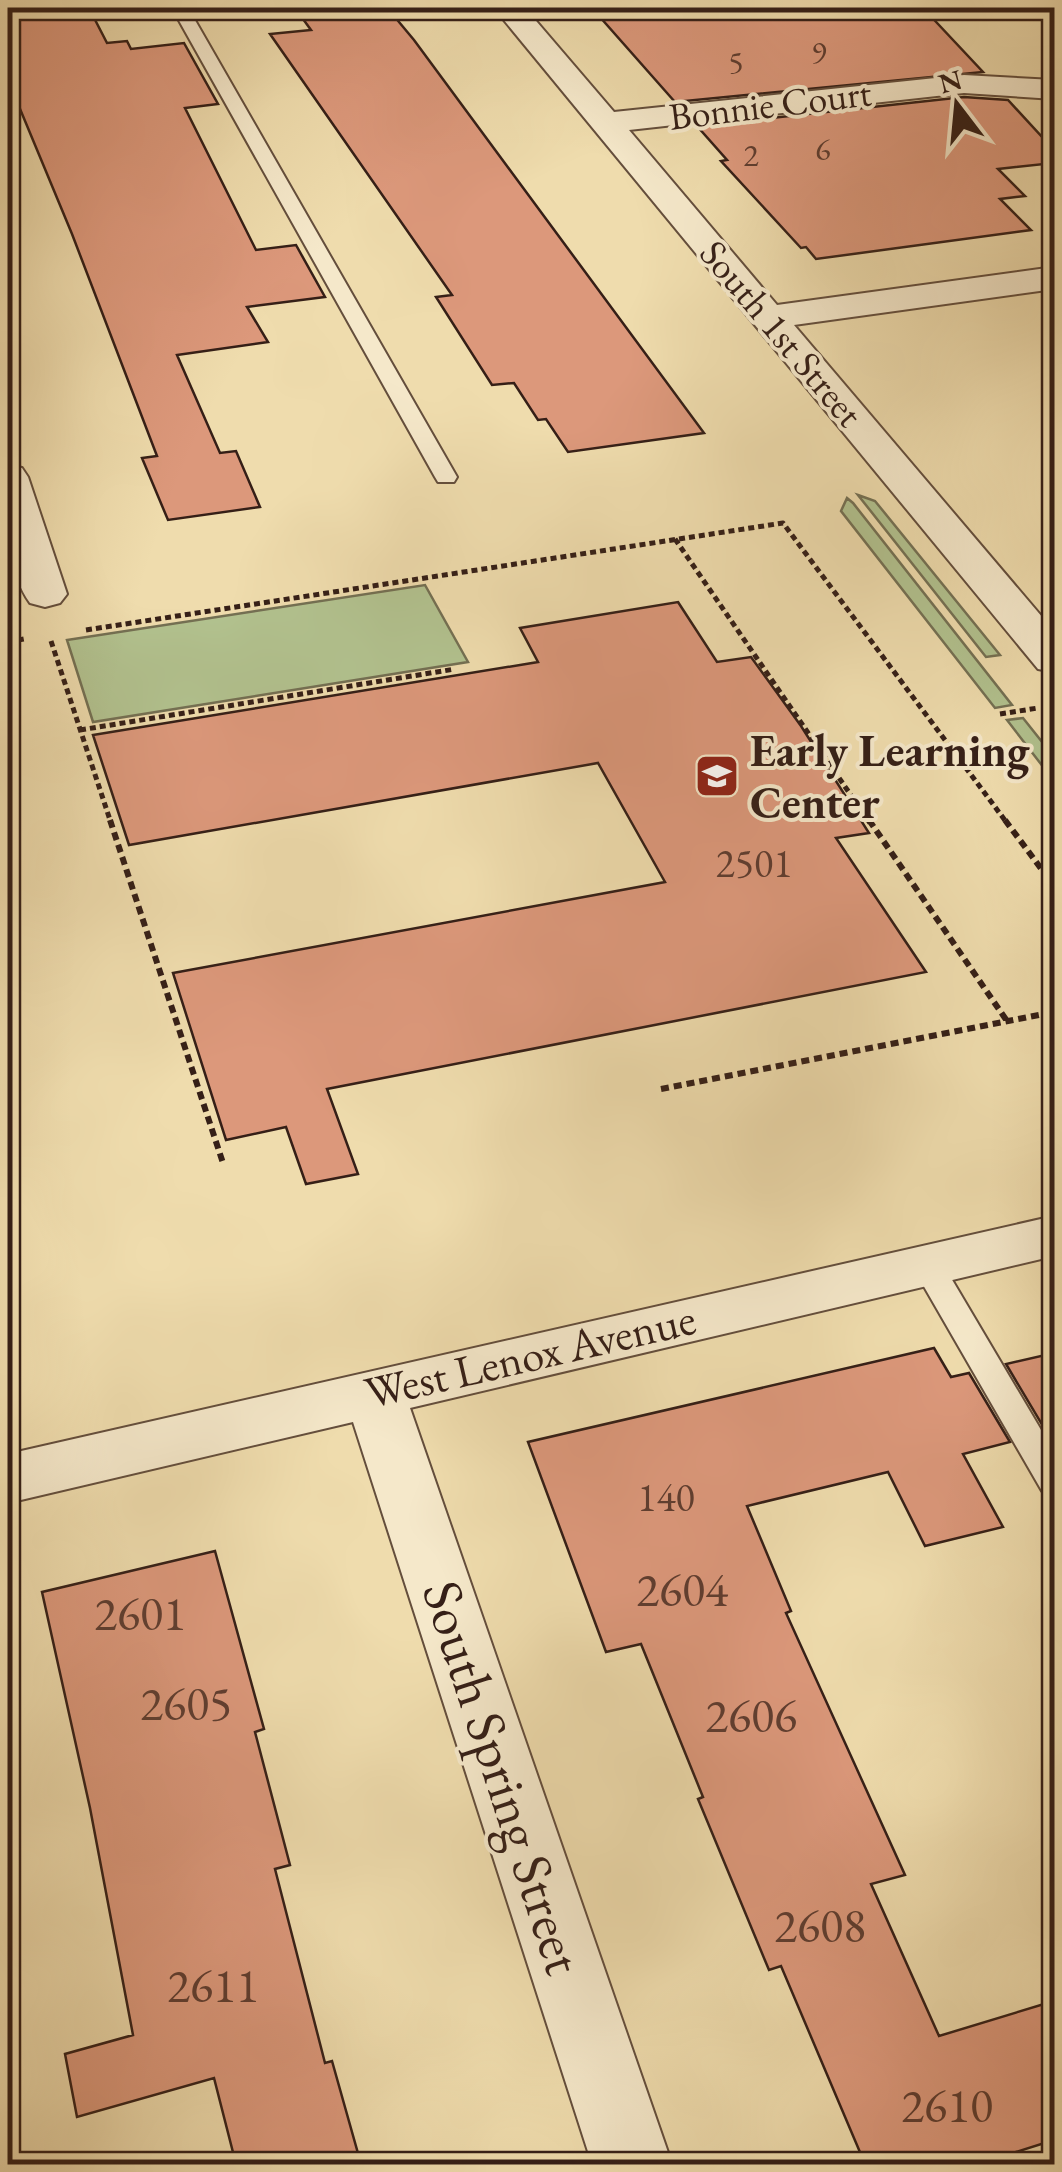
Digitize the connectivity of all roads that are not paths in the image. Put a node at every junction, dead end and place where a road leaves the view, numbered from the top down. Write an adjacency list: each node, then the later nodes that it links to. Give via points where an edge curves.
1 (180, 8): 8 (lane)
2 (509, 8): 4 (street, South 1st Street)
3 (1054, 89): 4 (street, Bonnie Court, via 964,84)
4 (605, 123): 6 (street, South 1st Street)
5 (1054, 278): 6 (street)
6 (768, 317): 10 (street, South 1st Street)
7 (8, 477): 9 (street)
8 (446, 477)
9 (47, 615)
10 (1054, 659)
11 (1054, 1236): 12 (street, West Lenox Avenue)
12 (927, 1264): 13 (street, West Lenox Avenue); 15 (lane)
13 (373, 1392): 14 (street, West Lenox Avenue); 16 (street, South Spring Street)
14 (8, 1480)
15 (1054, 1482)
16 (632, 2164)

